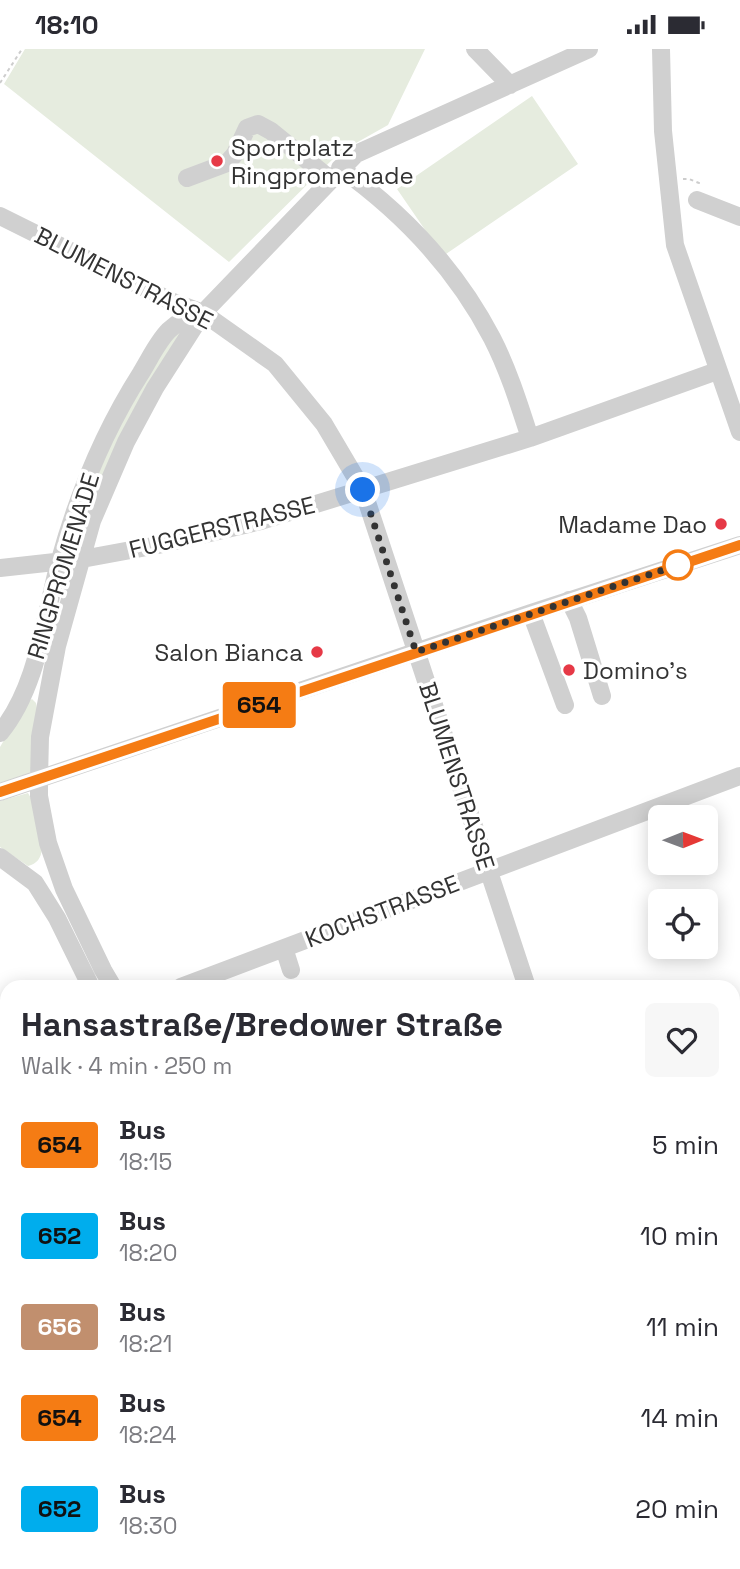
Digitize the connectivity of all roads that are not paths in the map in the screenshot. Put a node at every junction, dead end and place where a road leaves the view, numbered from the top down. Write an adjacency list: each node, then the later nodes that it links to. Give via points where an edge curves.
1 (475, 49): 4 (street)
2 (589, 49): 4 (street, RINGPROMENADE)
3 (661, 49): 11 (street, via 663,131 675,245)
4 (510, 85): 5 (street, RINGPROMENADE, via 356,153)
5 (335, 174): 6 (street, via 258,124 247,128 227,163); 10 (street, RINGPROMENADE); 13 (street, via 377,195 409,225 467,296 493,340)
6 (187, 178)
7 (697, 200): 9 (street)
8 (0, 216): 10 (street, BLUMENSTRASSE)
9 (740, 217)
10 (203, 313): 14 (street, BLUMENSTRASSE, via 275,364 324,424); 16 (street, RINGPROMENADE, via 126,442 92,521); 17 (street, RINGPROMENADE, via 184,317 168,329 135,382 79,500)
11 (717, 371): 12 (street); 13 (street, FUGGERSTRASSE)
12 (740, 432)
13 (530, 438): 14 (street, FUGGERSTRASSE)
14 (363, 490): 16 (street, FUGGERSTRASSE, via 261,521); 21 (street, BLUMENSTRASSE)
15 (740, 545): 19 (street)
16 (82, 559): 17 (street, FUGGERSTRASSE); 23 (street, RINGPROMENADE)
17 (59, 562): 18 (street, FUGGERSTRASSE); 22 (street, RINGPROMENADE)
18 (0, 568)
19 (569, 600): 20 (street); 24 (street)
20 (531, 613): 21 (street); 25 (street)
21 (416, 652): 28 (street); 32 (street, BLUMENSTRASSE)
22 (24, 692): 23 (street, RINGPROMENADE); 26 (street, RINGPROMENADE)
23 (48, 693): 28 (street, RINGPROMENADE)
24 (602, 696)
25 (565, 705)
26 (0, 733)
27 (740, 776): 32 (street, KOCHSTRASSE)
28 (38, 779): 29 (street); 31 (street, RINGPROMENADE)
29 (0, 792)
30 (0, 857): 33 (street)
31 (55, 861): 33 (street); 37 (street, RINGPROMENADE)
32 (488, 871): 34 (street, KOCHSTRASSE); 39 (street, BLUMENSTRASSE)
33 (27, 877): 36 (street, via 57,918)
34 (284, 948): 35 (street); 38 (street, KOCHSTRASSE)
35 (291, 970)
36 (88, 980)
37 (109, 980)
38 (199, 980)
39 (525, 980)

